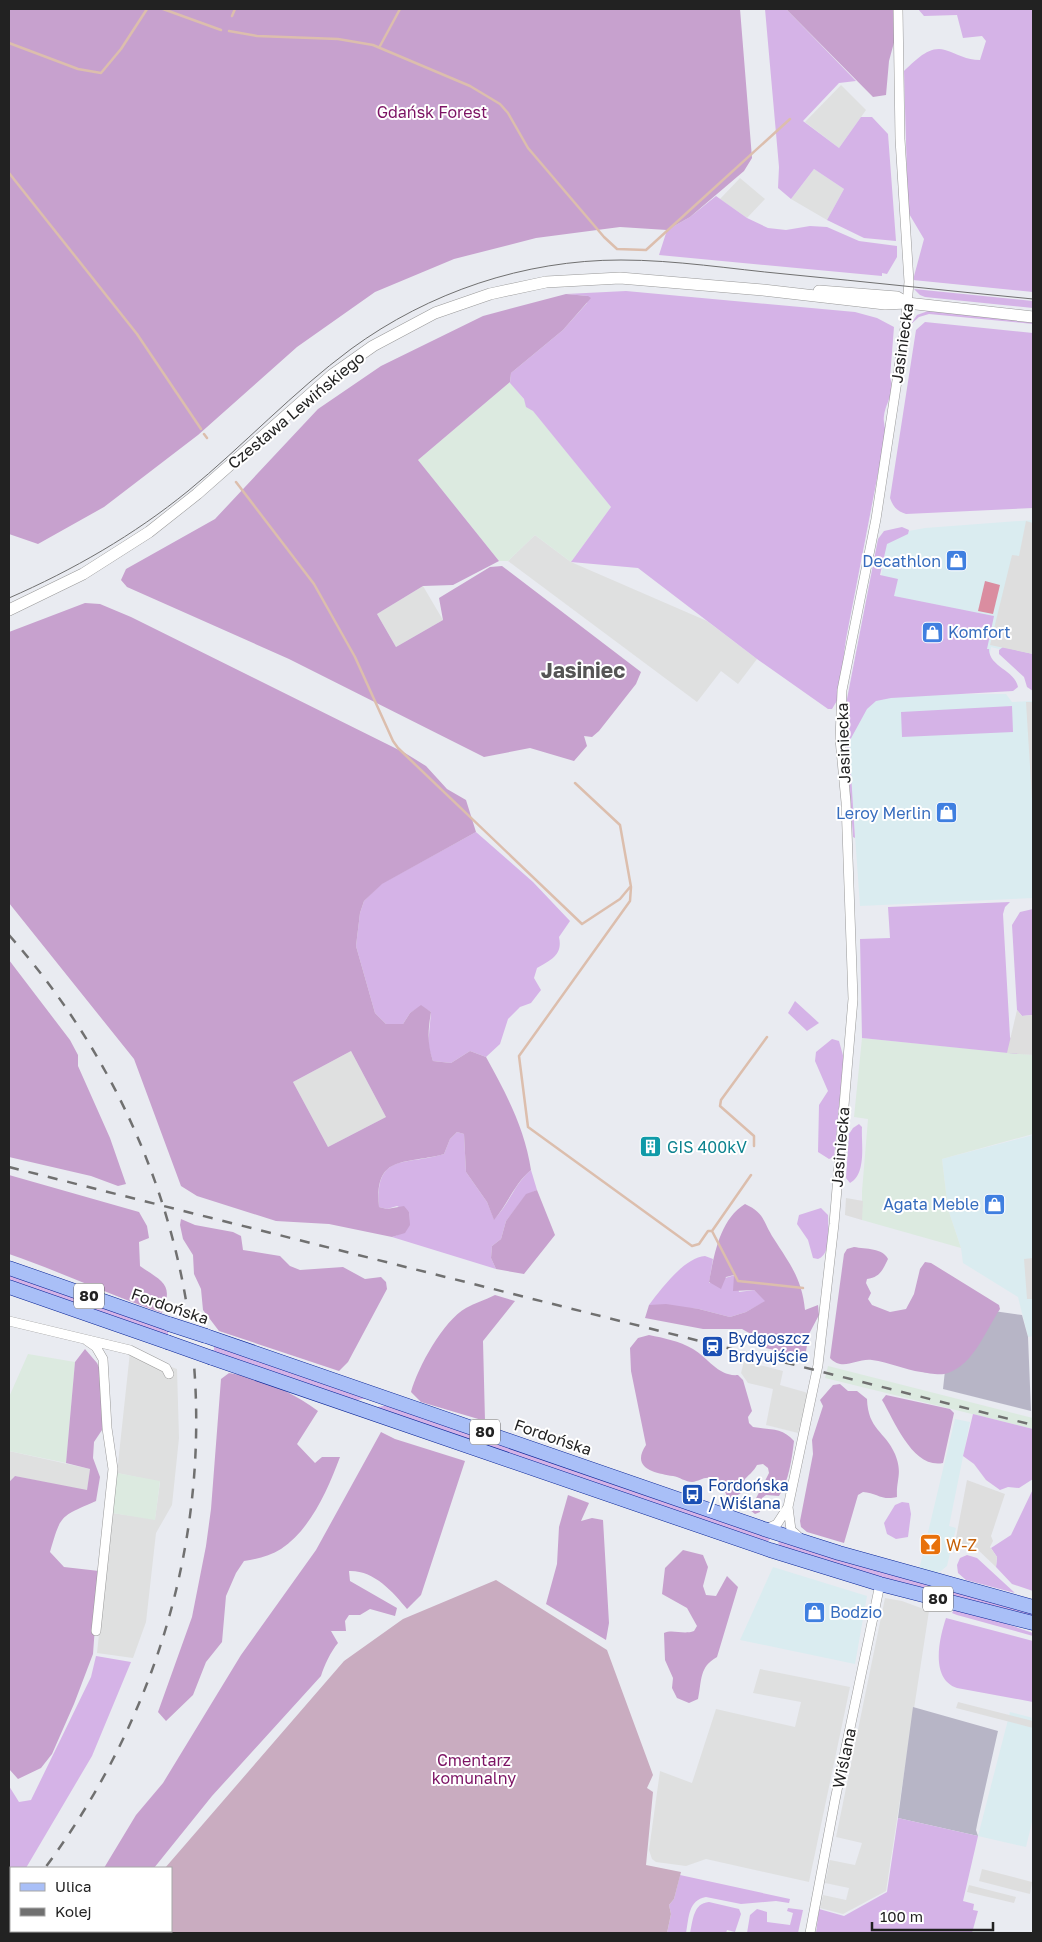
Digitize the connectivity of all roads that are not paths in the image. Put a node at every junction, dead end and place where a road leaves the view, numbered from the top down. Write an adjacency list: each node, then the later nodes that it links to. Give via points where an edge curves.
1 (898, 9): 2 (street, Jasiniecka, via 900,139 909,270)
2 (907, 303): 3 (street, Czesława Lewińskiego); 6 (street, Czesława Lewińskiego, via 890,305 639,278 546,282 499,292 435,314 391,335 346,365 187,502 139,539 83,574); 12 (street, Jasiniecka, via 876,519 842,690 840,739 846,802 853,999 818,1365)
3 (975, 310): 4 (street); 5 (street)
4 (1033, 310)
5 (1033, 317)
6 (9, 610)
7 (9, 1268): 13 (main road, Fordońska / 80, bridge)
8 (9, 1287): 15 (main road, 80, bridge, via 770,1550)
9 (9, 1322): 10 (street)
10 (86, 1340): 11 (street, via 130,1350 166,1368); 18 (street, via 96,1347 103,1359 113,1470)
11 (169, 1374)
12 (788, 1507): 13 (street, Jasiniecka, via 777,1524); 14 (street, Jasiniecka, via 791,1530)
13 (764, 1529): 14 (main road, Fordońska / 80)
14 (812, 1544): 16 (main road, Fordońska / 80)
15 (880, 1584): 17 (main road, 80); 19 (street, Wiślana)
16 (1033, 1608)
17 (1033, 1623)
18 (96, 1631)
19 (810, 1933)

